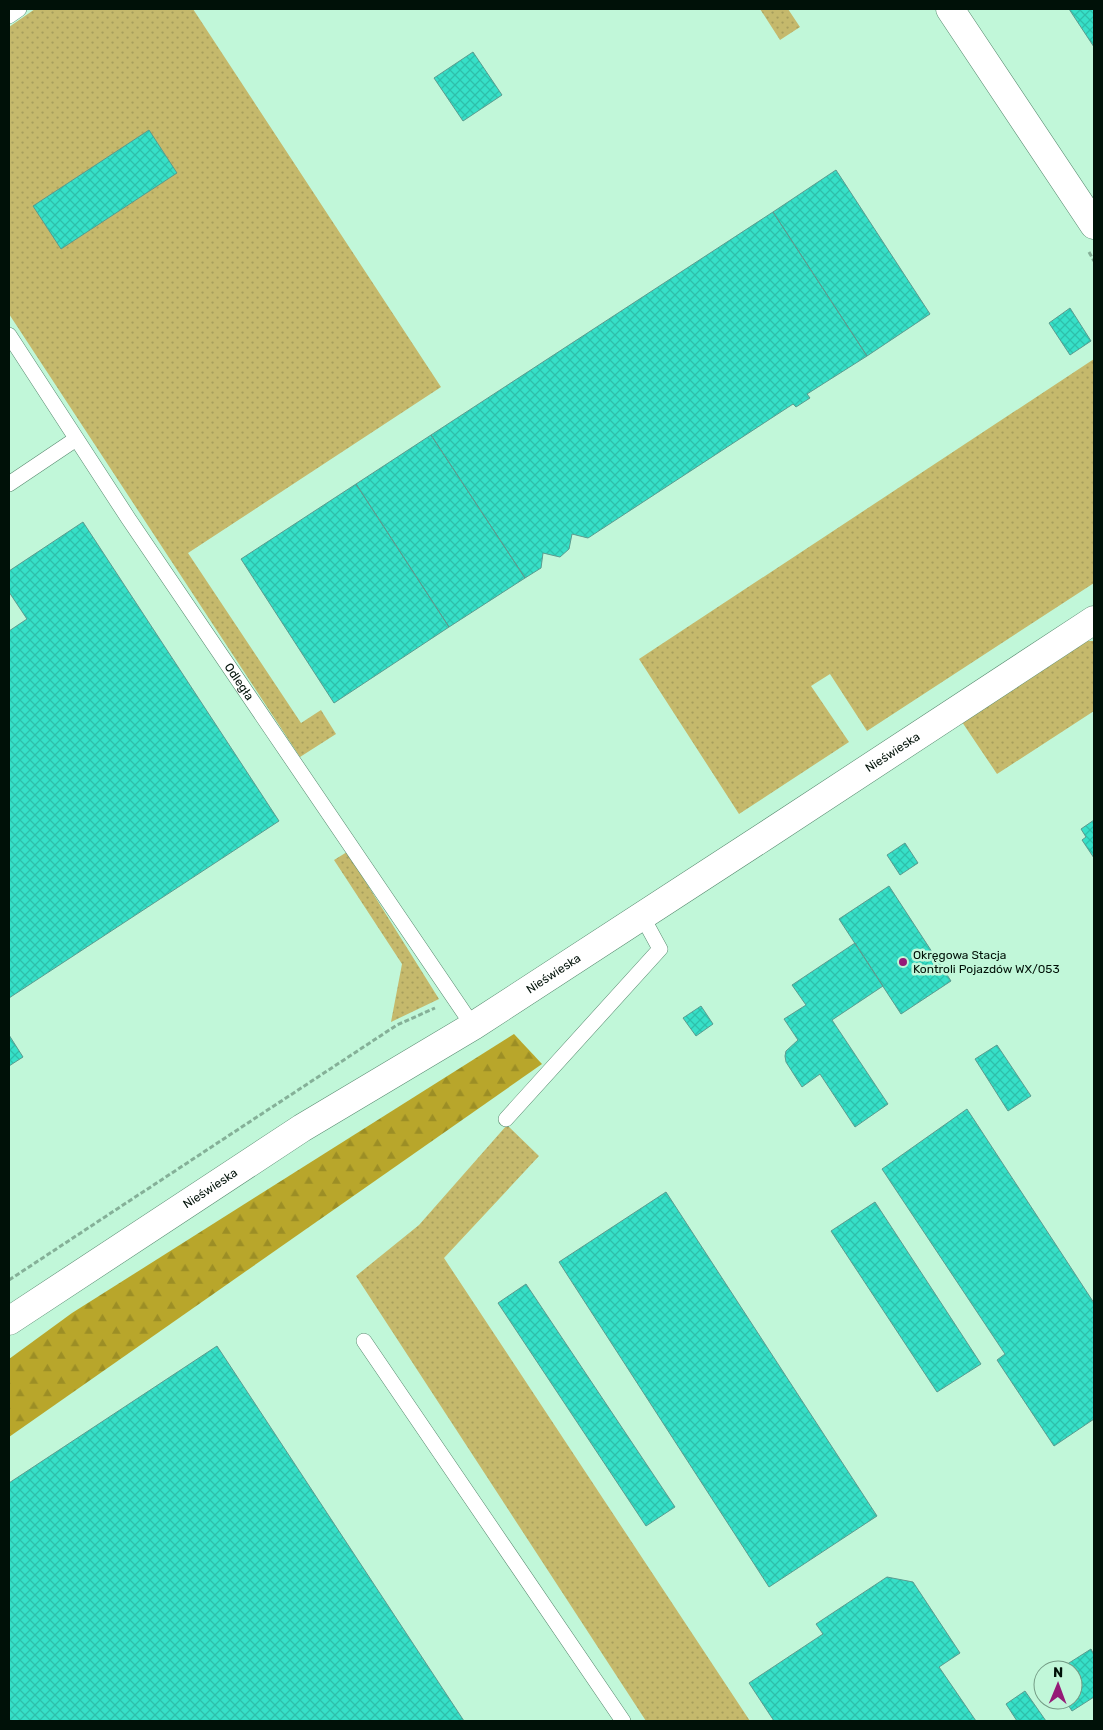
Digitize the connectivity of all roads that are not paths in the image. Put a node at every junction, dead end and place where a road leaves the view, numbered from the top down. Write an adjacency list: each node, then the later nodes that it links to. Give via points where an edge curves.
1 (19, 9): 3 (lane)
2 (950, 9): 4 (street)
3 (9, 16)
4 (1094, 225)
5 (9, 335): 6 (lane, Odległa)
6 (76, 439): 7 (lane); 10 (lane, Odległa)
7 (9, 484)
8 (1094, 620): 9 (street, Nieświeska)
9 (642, 916): 10 (street, Nieświeska); 11 (lane, via 660,949)
10 (473, 1026): 12 (street, Nieświeska, via 302,1128)
11 (506, 1119)
12 (9, 1321)
13 (364, 1341): 14 (lane)
14 (622, 1721)

